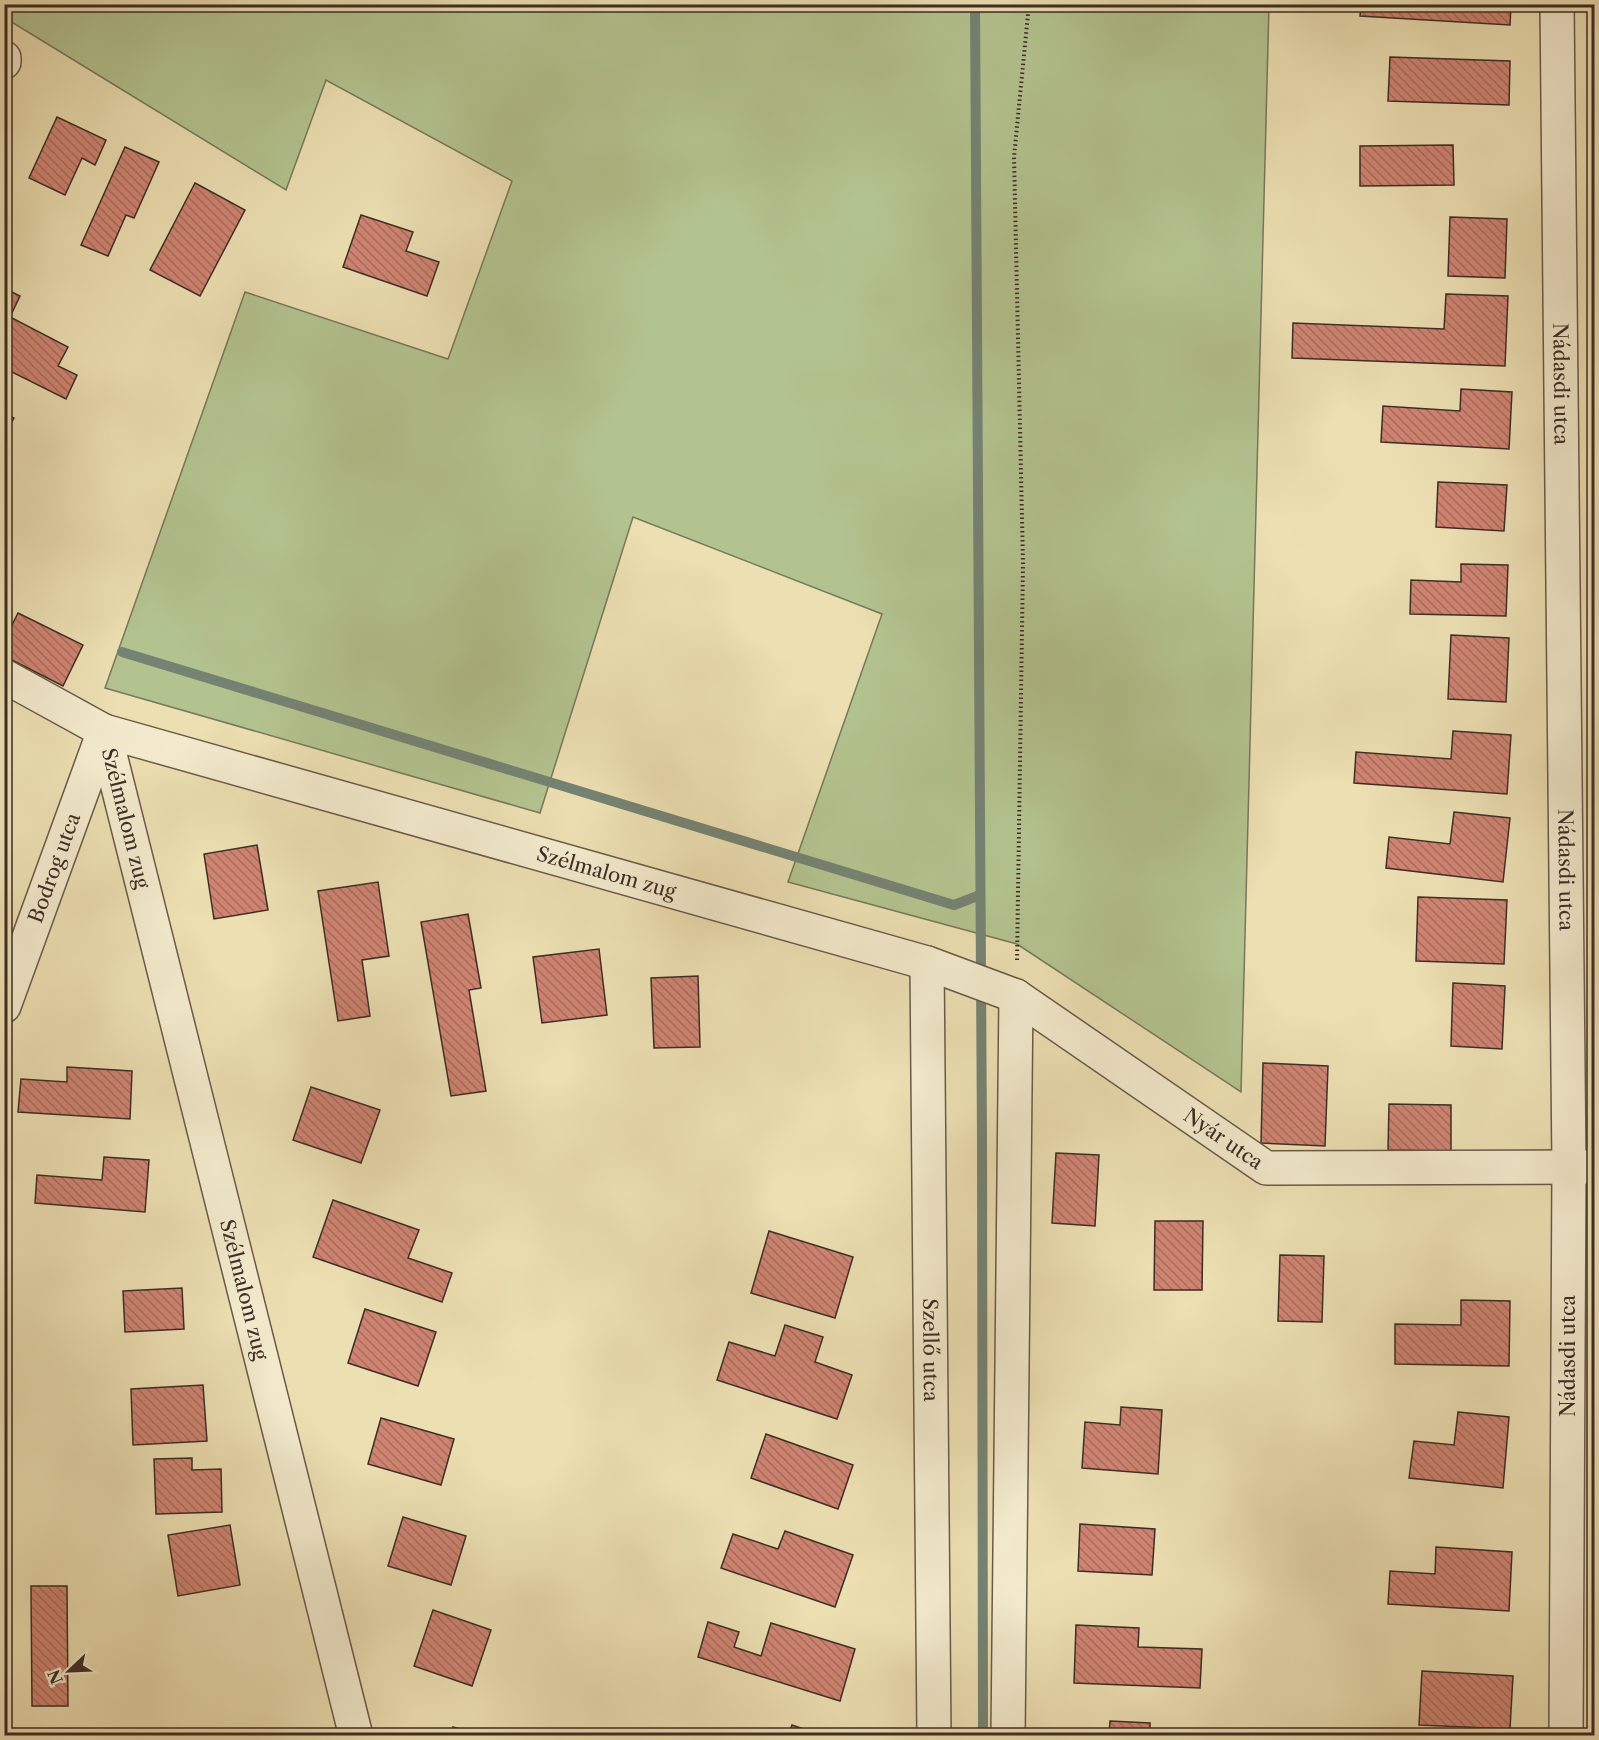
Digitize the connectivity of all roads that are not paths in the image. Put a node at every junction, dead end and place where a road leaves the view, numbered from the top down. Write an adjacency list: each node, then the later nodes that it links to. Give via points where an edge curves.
1 (1557, 4): 7 (street, Nádasdi utca)
2 (4, 676): 3 (street)
3 (104, 730): 4 (street, Szélmalom zug); 6 (street, Bodrog utca); 8 (street, Szélmalom zug)
4 (927, 963): 5 (street, Nyár utca); 9 (street, Szellő utca)
5 (989, 986): 7 (street, Nyár utca, via 1266,1168); 10 (street)
6 (4, 1006)
7 (1582, 1166): 11 (street, Nádasdi utca)
8 (357, 1736)
9 (934, 1736)
10 (1008, 1736)
11 (1566, 1736)

